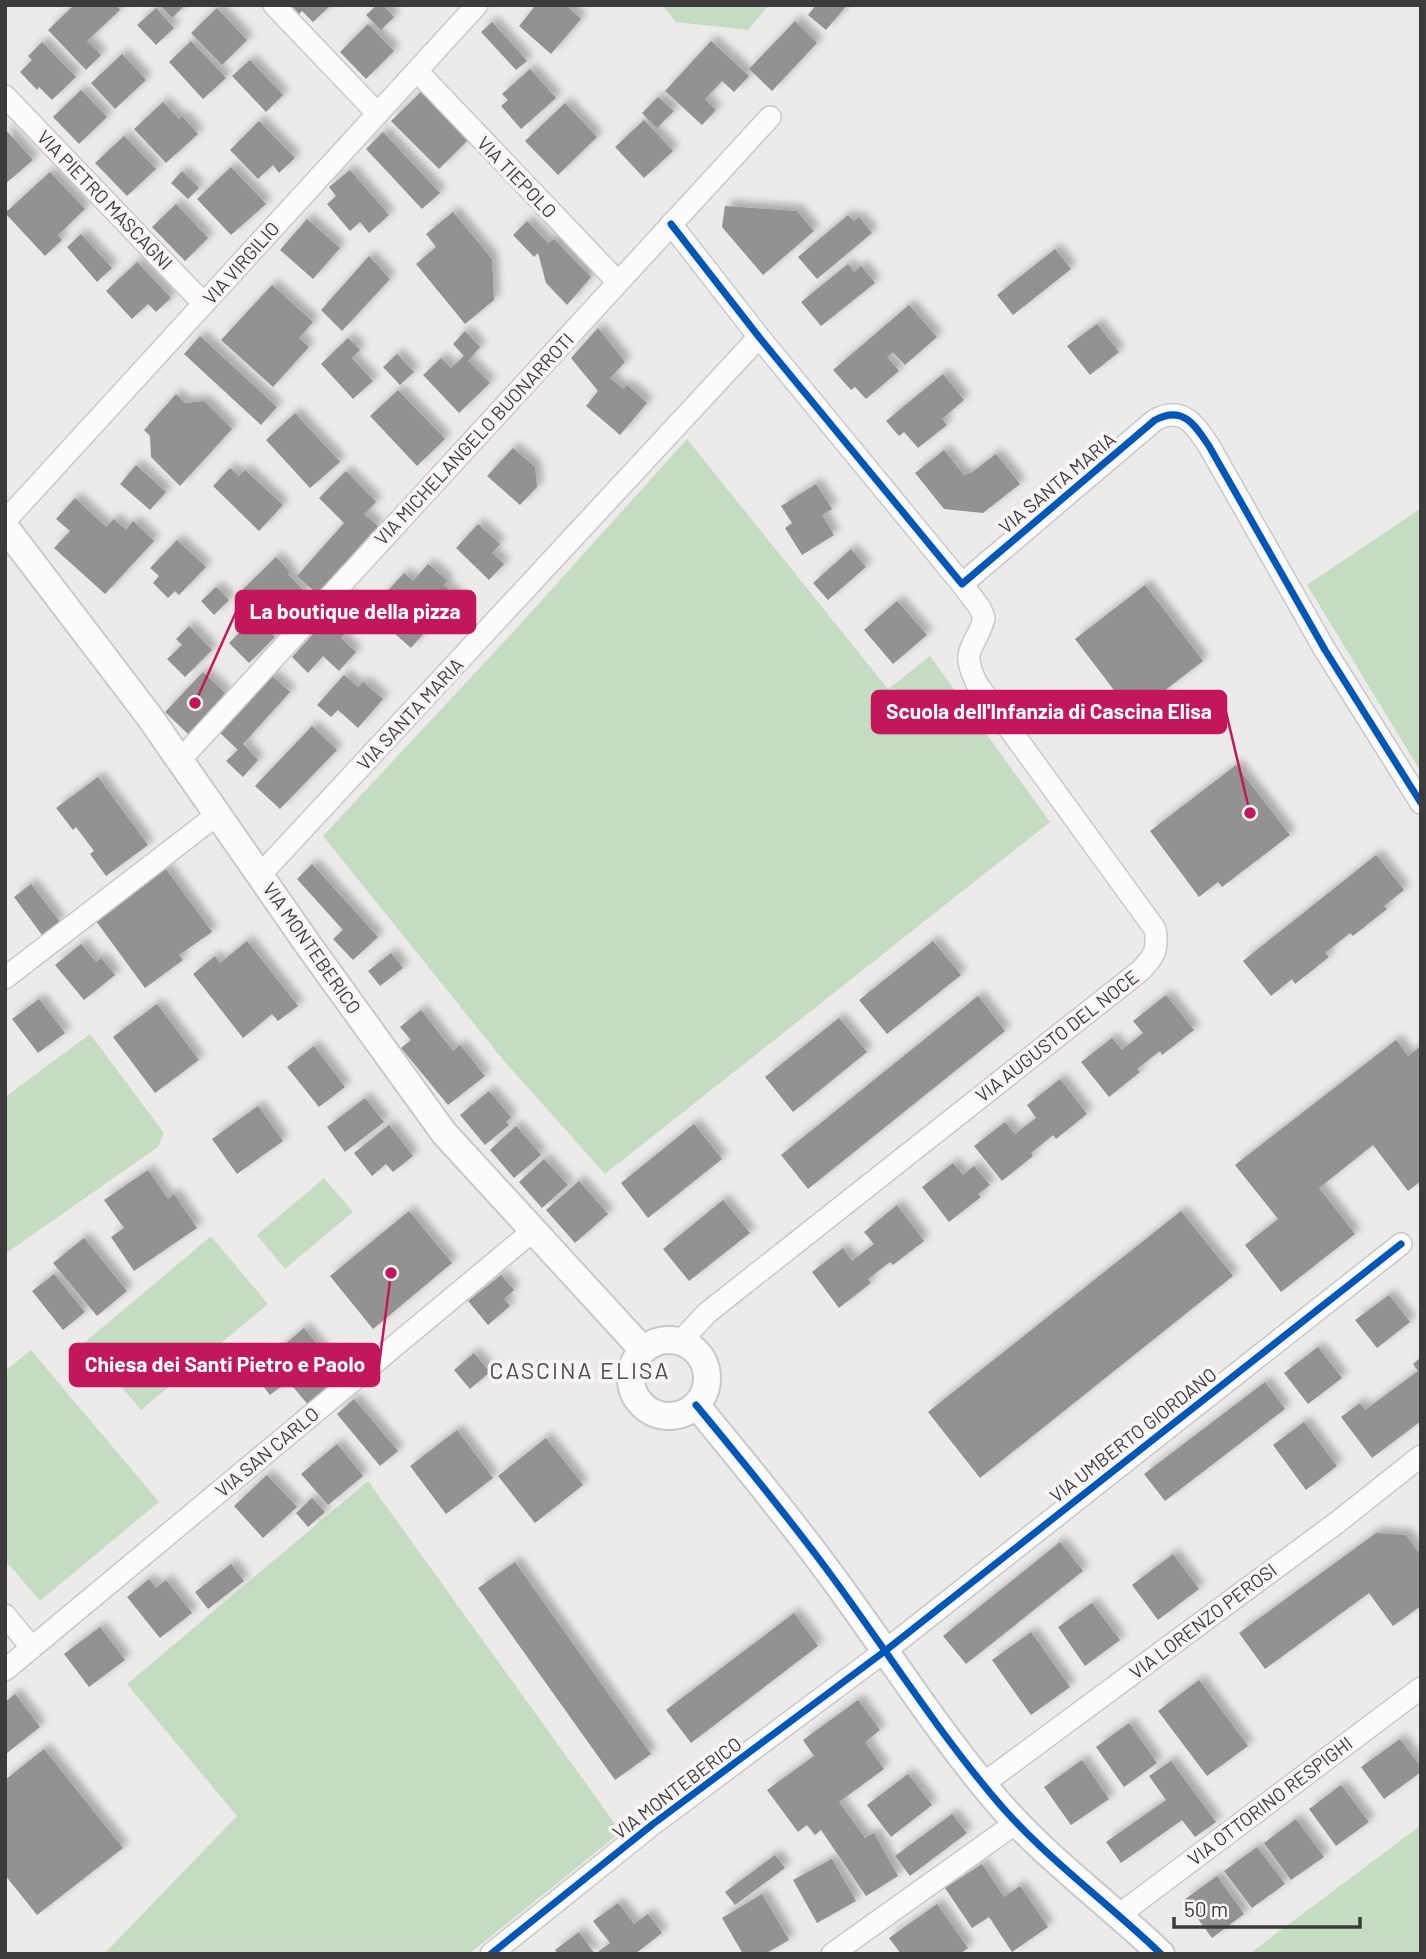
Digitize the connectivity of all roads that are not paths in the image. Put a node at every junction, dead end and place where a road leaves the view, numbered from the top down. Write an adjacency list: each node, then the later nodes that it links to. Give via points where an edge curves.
1 (274, 5): 5 (street)
2 (467, 9): 3 (street, VIA VIRGILIO)
3 (417, 71): 5 (street, VIA VIRGILIO); 8 (street, VIA TIEPOLO)
4 (5, 96): 9 (street, VIA PIETRO MASCAGNI)
5 (377, 114): 9 (street, VIA VIRGILIO)
6 (769, 117): 7 (street, VIA MICHELANGELO BUONARROTI)
7 (671, 224): 8 (street, VIA MICHELANGELO BUONARROTI); 10 (street)
8 (618, 282): 14 (street, VIA MICHELANGELO BUONARROTI)
9 (204, 304): 11 (street, VIA VIRGILIO)
10 (760, 337): 13 (street); 17 (street, VIA SANTA MARIA)
11 (5, 521)
12 (5, 527): 14 (street, VIA MONTEBERICO)
13 (962, 584): 15 (street, VIA SANTA MARIA, via 1155,420 1170,414 1188,420 1209,446 1325,650); 21 (street, VIA AUGUSTO DEL NOCE, via 984,618 967,657 977,684 1155,929 1158,944 1154,957 707,1313)
14 (180, 760): 16 (street, VIA MONTEBERICO)
15 (1421, 803)
16 (218, 814): 17 (street, VIA MONTEBERICO); 18 (street)
17 (260, 875): 19 (street, VIA MONTEBERICO, via 444,1133)
18 (5, 978)
19 (534, 1230): 22 (street, VIA MONTEBERICO); 26 (street, VIA SAN CARLO)
20 (1401, 1244): 27 (street, VIA UMBERTO GIORDANO)
21 (680, 1342): 22 (street, via 667,1340); 23 (street, via 692,1347 706,1369 704,1394)
22 (643, 1350): 23 (street, via 631,1377 642,1405 673,1416)
23 (696, 1405): 27 (street, via 825,1568)
24 (1421, 1456): 30 (street, VIA LORENZO PEROSI)
25 (5, 1615): 26 (street)
26 (32, 1648): 28 (street, VIA SAN CARLO)
27 (884, 1651): 30 (street); 33 (street, VIA MONTEBERICO, via 653,1824)
28 (5, 1670)
29 (1421, 1688): 32 (street, VIA OTTORINO RESPIGHI)
30 (984, 1784): 31 (street)
31 (1017, 1822): 32 (street); 34 (street)
32 (1119, 1914): 35 (street)
33 (491, 1954)
34 (832, 1954)
35 (1161, 1954)

